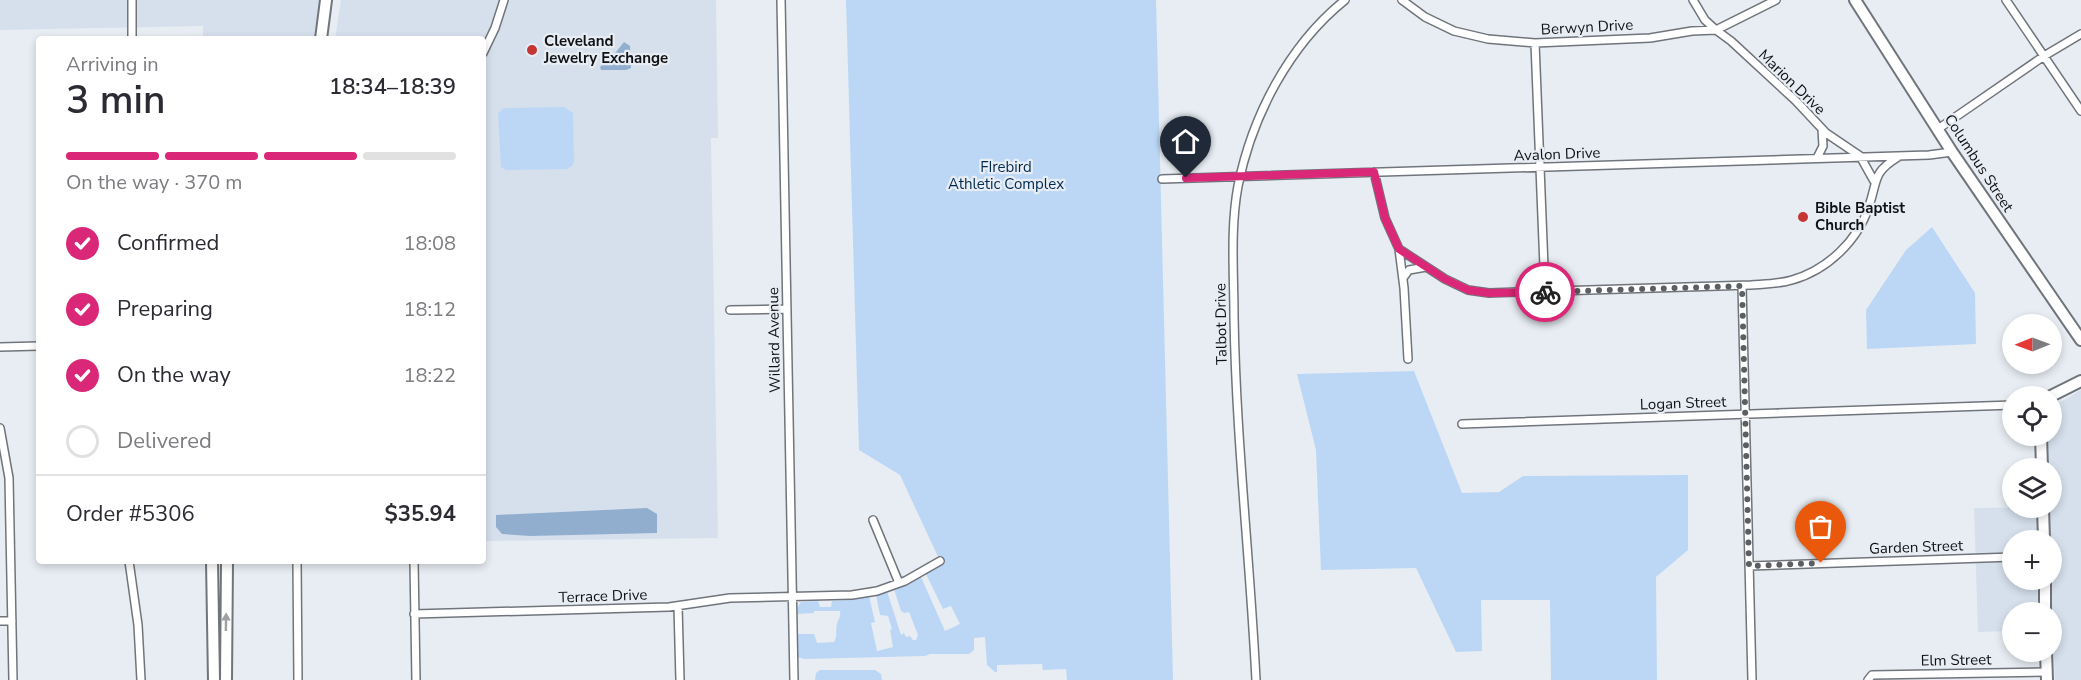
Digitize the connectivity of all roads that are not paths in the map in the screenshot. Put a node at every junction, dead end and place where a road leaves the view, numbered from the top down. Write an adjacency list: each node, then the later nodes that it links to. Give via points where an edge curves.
1 (132, 0): 13 (street)
2 (326, 0): 14 (street)
3 (504, 0): 16 (street)
4 (781, 0): 35 (street, Willard Avenue)
5 (1345, 0): 27 (street, Talbot Drive, via 1287,65 1260,116)
6 (1402, 0): 15 (street, Berwyn Drive, via 1454,31)
7 (1693, 0): 11 (street, Marion Drive)
8 (1776, 0): 11 (street, Berwyn Drive)
9 (1855, 0): 20 (street, Columbus Street)
10 (2006, 0): 17 (street)
11 (1716, 30): 15 (street, Berwyn Drive, via 1650,38); 19 (street, Marion Drive)
12 (2081, 34): 17 (street)
13 (132, 36)
14 (321, 36)
15 (1535, 43): 25 (street)
16 (486, 47)
17 (2044, 56): 18 (street); 20 (street)
18 (2081, 111)
19 (1822, 129): 23 (street, Marion Drive); 24 (street, via 1823,146)
20 (1938, 129): 21 (street, Columbus Street)
21 (1952, 152): 22 (street, Avalon Drive); 37 (street, Columbus Street)
22 (1900, 155): 23 (street, Avalon Drive); 29 (street, via 1886,164)
23 (1860, 156): 24 (street, Avalon Drive); 29 (street, Marion Drive)
24 (1817, 158): 25 (street, Avalon Drive)
25 (1539, 168): 26 (street, Avalon Drive); 34 (street)
26 (1374, 172): 27 (street, Avalon Drive); 30 (street, via 1385,218)
27 (1240, 177): 28 (street, Avalon Drive); 71 (street, Talbot Drive, via 1233,231 1235,363)
28 (1162, 179)
29 (1874, 181): 33 (street, via 1861,225 1849,243 1825,265 1792,281)
30 (1399, 249): 31 (street); 32 (street)
31 (1426, 267): 32 (street, via 1409,270); 34 (street, via 1468,290)
32 (1403, 278): 40 (street)
33 (1742, 286): 34 (street); 44 (street)
34 (1545, 292)
35 (787, 309): 36 (street); 57 (street, Willard Avenue)
36 (730, 310)
37 (2081, 340)
38 (36, 346): 39 (street)
39 (0, 347)
40 (1408, 359)
41 (2081, 381): 42 (street)
42 (2062, 390)
43 (2002, 405): 44 (street, Logan Street)
44 (1745, 415): 45 (street, Logan Street); 55 (street)
45 (1462, 424)
46 (0, 428): 61 (street, via 9,478)
47 (873, 520): 56 (street)
48 (2002, 557): 55 (street, Garden Street)
49 (940, 561): 56 (street, Terrace Drive)
50 (129, 564): 64 (street)
51 (212, 564): 65 (street)
52 (227, 564): 66 (street, one-way to 52)
53 (297, 564): 67 (street)
54 (414, 564): 59 (street)
55 (1749, 566): 72 (street)
56 (899, 583): 57 (street, Terrace Drive, via 852,595)
57 (793, 597): 58 (street, Terrace Drive, via 730,598); 70 (street, Willard Avenue)
58 (678, 606): 59 (street, Terrace Drive); 69 (street)
59 (414, 614): 68 (street)
60 (0, 621): 61 (street)
61 (12, 621): 63 (street)
62 (2047, 676): 73 (street, Elm Street, via 1872,675)
63 (13, 680)
64 (141, 680)
65 (214, 680)
66 (226, 680)
67 (298, 680)
68 (416, 680)
69 (680, 680)
70 (794, 680)
71 (1257, 680)
72 (1752, 680)
73 (1868, 680)

